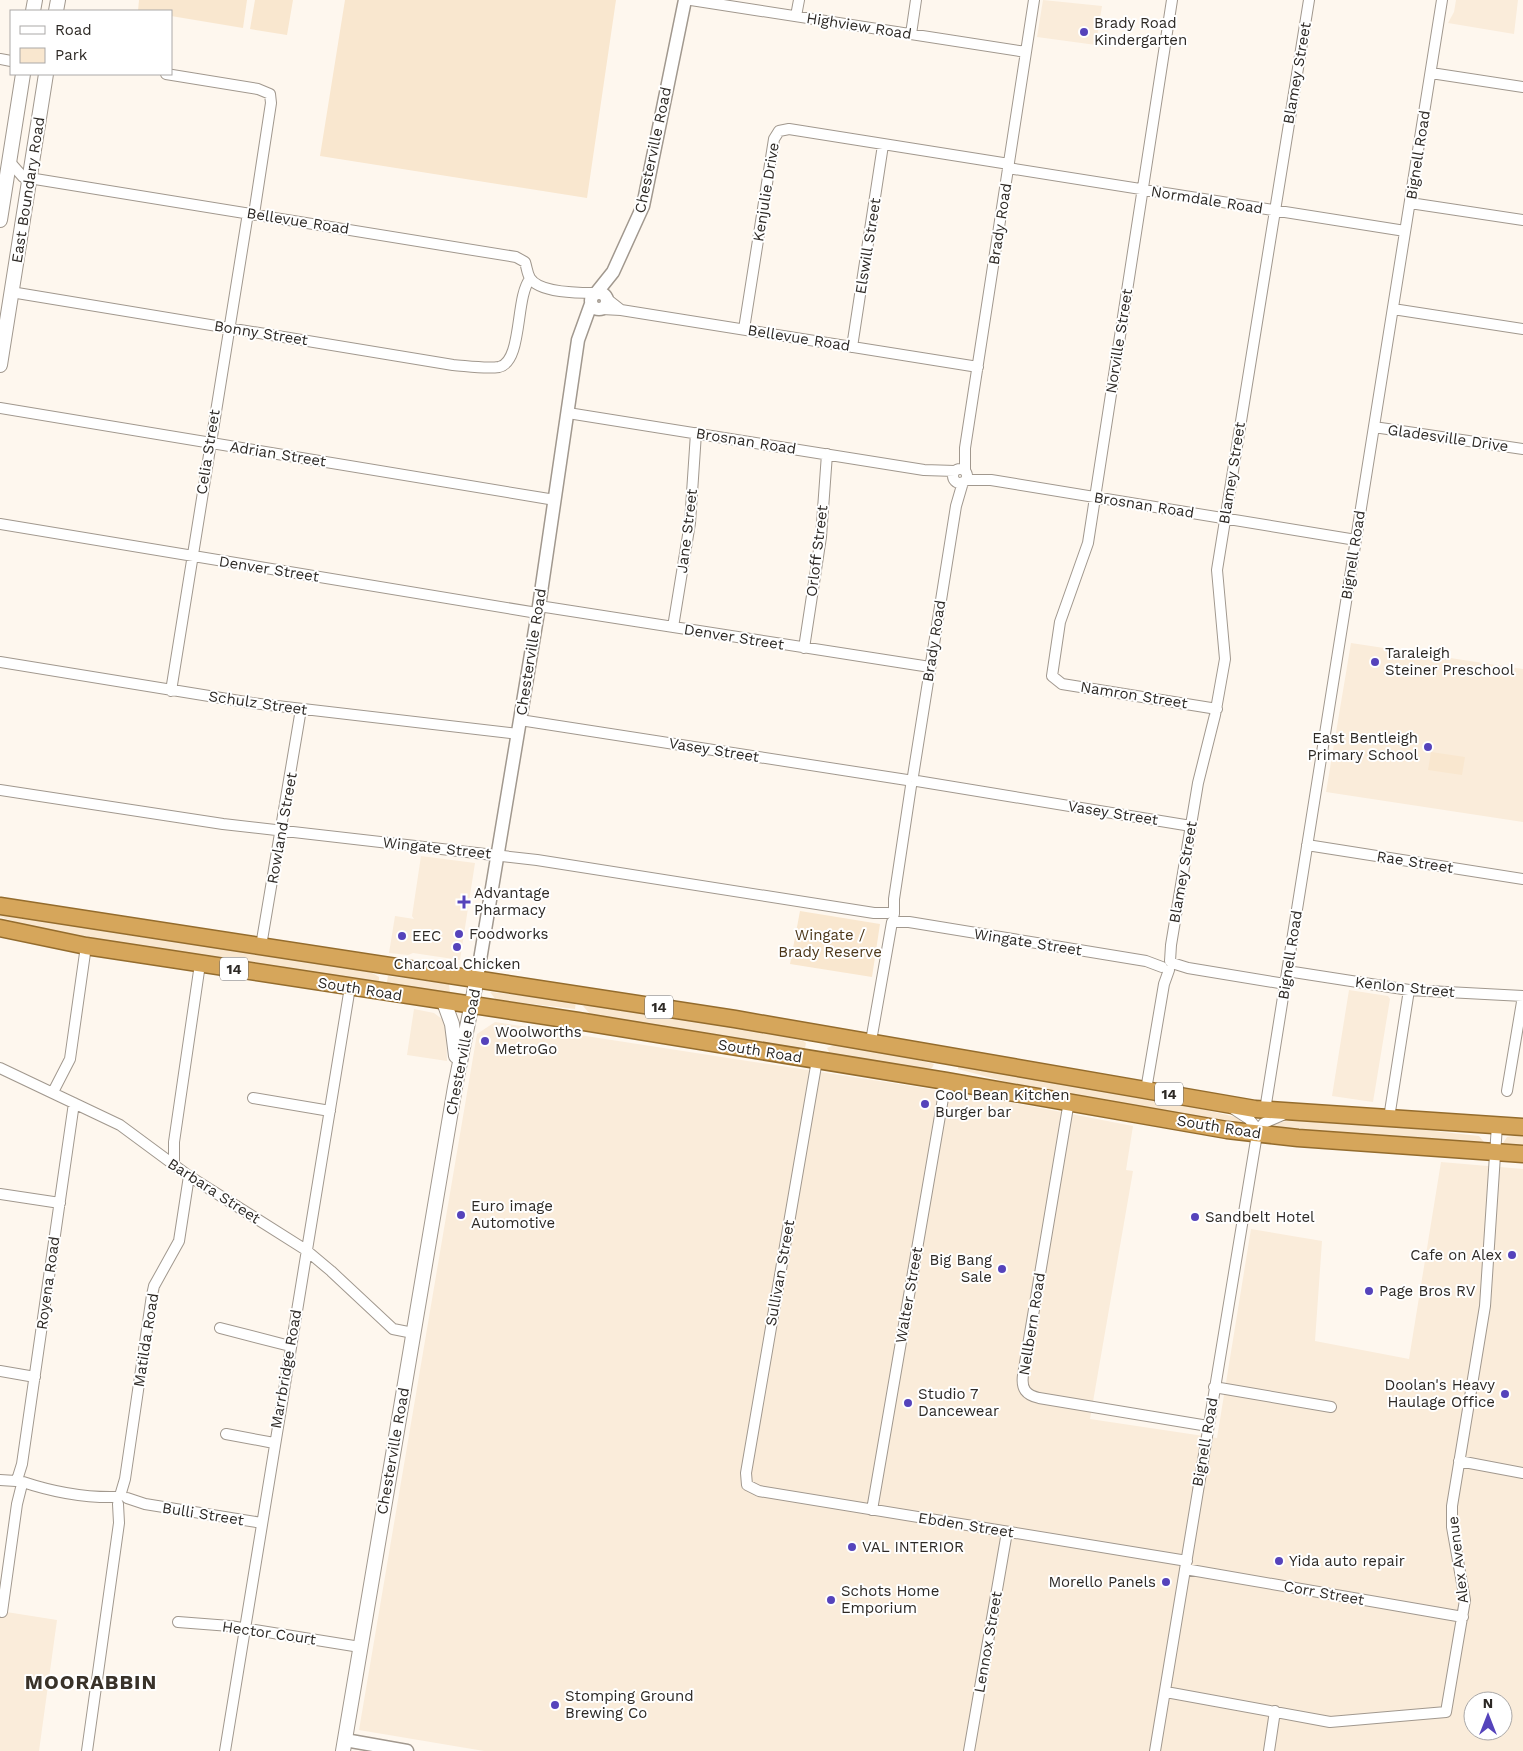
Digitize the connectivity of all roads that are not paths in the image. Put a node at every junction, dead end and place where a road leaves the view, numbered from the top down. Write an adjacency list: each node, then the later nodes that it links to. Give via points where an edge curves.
1 (679, 0): 11 (street, Chesterville Road)
2 (685, 0): 11 (street, Chesterville Road)
3 (692, 0): 10 (street, Highview Road)
4 (799, 0): 10 (street)
5 (916, 0): 12 (street)
6 (1034, 0): 13 (street, Brady Road)
7 (1172, 0): 23 (street, Norville Street)
8 (1309, 0): 25 (street, Blamey Street)
9 (1442, 0): 14 (street, Bignell Road)
10 (796, 16): 12 (street, Highview Road)
11 (679, 23): 32 (street, Chesterville Road, via 643,206)
12 (911, 34): 13 (street, Highview Road)
13 (1026, 52): 21 (street, Brady Road)
14 (1431, 73): 18 (street); 24 (street, Bignell Road)
15 (23, 75): 20 (main road, East Boundary Road)
16 (46, 75): 22 (main road, East Boundary Road)
17 (172, 75): 26 (street, Celia Street, via 258,89 270,94 272,100)
18 (1523, 87)
19 (883, 145): 21 (street, Normdale Road); 35 (street, Kenjulie Drive, via 789,129 776,134); 37 (street, Elswill Street)
20 (9, 161): 22 (street, via 23,177); 27 (main road, East Boundary Road)
21 (1009, 166): 23 (street, Normdale Road); 40 (street, Brady Road)
22 (29, 178): 26 (street, Bellevue Road); 31 (main road, East Boundary Road)
23 (1144, 190): 25 (street, Normdale Road); 49 (street, Norville Street)
24 (1410, 202): 28 (street); 29 (street, Bignell Road)
25 (1274, 211): 29 (street, Normdale Road); 51 (street, Blamey Street)
26 (251, 214): 30 (street, Bellevue Road, via 519,258 525,262); 34 (street, Celia Street)
27 (0, 220)
28 (1523, 220)
29 (1405, 232): 33 (street, Bignell Road)
30 (530, 279): 32 (street, via 539,286); 34 (street, Bonny Street, via 524,290 510,360 495,367 452,365)
31 (11, 292): 34 (street, Bonny Street); 38 (main road, East Boundary Road)
32 (599, 300): 35 (street, Bellevue Road, via 621,310); 42 (street, Chesterville Road, via 578,351)
33 (1393, 309): 36 (street); 43 (street, Bignell Road)
34 (228, 328): 45 (street, Celia Street)
35 (744, 329): 37 (street, Bellevue Road)
36 (1523, 329)
37 (852, 347): 40 (street, Bellevue Road)
38 (1, 349): 39 (main road, East Boundary Road)
39 (0, 365)
40 (978, 367): 48 (street, Brady Road)
41 (0, 408): 45 (street, Adrian Street)
42 (568, 413): 44 (street, Brosnan Road); 50 (street, Chesterville Road)
43 (1374, 427): 46 (street, Gladesville Drive); 53 (street, Bignell Road)
44 (696, 434): 47 (street, Brosnan Road); 56 (street, Jane Street, via 690,523)
45 (210, 442): 50 (street, Adrian Street); 54 (street, Celia Street)
46 (1523, 449)
47 (827, 454): 48 (street, Brosnan Road); 57 (street, Orloff Street, via 821,537)
48 (960, 476): 49 (street, Brosnan Road); 59 (street, Brady Road)
49 (1094, 497): 51 (street, Brosnan Road); 60 (street, Norville Street, via 1085,553 1060,622)
50 (555, 500): 55 (street, Chesterville Road)
51 (1224, 518): 53 (street, Brosnan Road); 63 (street, Blamey Street, via 1216,576 1225,659)
52 (0, 524): 54 (street, Denver Street)
53 (1356, 540): 70 (street, Bignell Road)
54 (192, 556): 55 (street, Denver Street); 61 (street, Celia Street)
55 (538, 609): 56 (street, Denver Street); 64 (street, Chesterville Road)
56 (673, 627): 57 (street, Denver Street)
57 (804, 648): 59 (street, Denver Street)
58 (0, 662): 61 (street, Schulz Street)
59 (930, 667): 66 (street, Brady Road)
60 (1053, 678): 63 (street, Namron Street, via 1062,684)
61 (171, 691): 62 (street, Schulz Street)
62 (302, 709): 65 (street, Schulz Street); 69 (street, Rowland Street)
63 (1216, 709): 68 (street, Blamey Street)
64 (520, 720): 65 (street, Chesterville Road); 66 (street, Vasey Street)
65 (518, 734): 71 (street, Chesterville Road)
66 (912, 781): 68 (street, Vasey Street); 74 (street, Brady Road)
67 (0, 790): 69 (street, Wingate Street)
68 (1191, 826): 80 (street, Blamey Street)
69 (281, 831): 71 (street, Wingate Street); 77 (street, Rowland Street)
70 (1307, 845): 72 (street, Rae Street); 81 (street, Bignell Road)
71 (498, 855): 74 (street, Wingate Street); 82 (street, Chesterville Road)
72 (1523, 879)
73 (3, 906): 77 (highway, South Road / 14)
74 (891, 918): 80 (street, Wingate Street); 93 (street, Brady Road)
75 (0, 928): 76 (highway, South Road / 14)
76 (86, 946): 78 (highway, South Road / 14); 100 (street, via 70,1059)
77 (262, 946): 79 (highway, South Road / 14)
78 (200, 964): 84 (highway, South Road / 14); 113 (street)
79 (386, 965): 82 (highway, South Road / 14); 86 (highway)
80 (1167, 965): 83 (street, Wingate Street); 99 (street, Blamey Street)
81 (1287, 971): 83 (street, Bignell Road); 85 (street, Kenlon Street)
82 (477, 978): 87 (highway, South Road / 14); 90 (main road, Chesterville Road)
83 (1285, 984): 106 (street, Bignell Road)
84 (350, 987): 86 (highway, South Road / 14); 107 (street, Marrbridge Road)
85 (1409, 990): 88 (street, Kenlon Street); 109 (street)
86 (382, 992): 89 (highway, South Road / 14)
87 (582, 994): 91 (highway); 92 (highway, South Road / 14)
88 (1523, 996): 101 (street)
89 (444, 1002): 90 (highway, South Road / 14); 97 (main road, via 452,1024)
90 (471, 1006): 91 (highway, South Road / 14); 97 (main road, Chesterville Road)
91 (578, 1021): 95 (highway, South Road / 14)
92 (821, 1033): 93 (highway, South Road / 14); 95 (highway)
93 (872, 1041): 94 (highway, South Road / 14)
94 (951, 1055): 98 (highway); 99 (highway, South Road / 14)
95 (817, 1060): 98 (highway, South Road / 14); 136 (street, Sullivan Street, via 746,1473)
96 (0, 1068): 100 (street, Barbara Street)
97 (458, 1072): 123 (main road, Chesterville Road)
98 (946, 1081): 104 (highway, South Road / 14); 138 (street, Walter Street)
99 (1146, 1090): 105 (highway, South Road / 14)
100 (53, 1092): 103 (street, Barbara Street)
101 (1506, 1092)
102 (253, 1098): 107 (street)
103 (74, 1102): 114 (street, Barbara Street, via 120,1125); 120 (street, Royena Road)
104 (1069, 1102): 112 (highway, South Road / 14); 129 (street, Nellbern Road, via 1022,1376 1023,1386 1027,1394 1039,1398)
105 (1226, 1104): 106 (highway, South Road / 14); 112 (street, via 1249,1119)
106 (1265, 1110): 108 (highway, South Road / 14)
107 (330, 1111): 121 (street, Marrbridge Road)
108 (1289, 1112): 109 (highway, South Road / 14); 112 (street, via 1264,1123)
109 (1389, 1118): 110 (highway, South Road / 14)
110 (1497, 1125): 111 (highway, South Road / 14); 115 (street, Alex Avenue)
111 (1523, 1128)
112 (1257, 1132): 115 (highway, South Road / 14); 127 (street, Bignell Road)
113 (174, 1142): 114 (street, via 170,1150); 117 (street)
114 (149, 1147): 117 (street, Barbara Street)
115 (1495, 1152): 116 (highway, South Road / 14); 132 (street, Alex Avenue, via 1485,1306)
116 (1523, 1154)
117 (174, 1166): 118 (street, Barbara Street)
118 (189, 1176): 121 (street, Barbara Street); 137 (street, Matilda Road, via 178,1246 152,1295)
119 (0, 1194): 120 (street)
120 (60, 1203): 126 (street, Royena Road)
121 (306, 1250): 123 (street, Barbara Street, via 393,1329); 124 (street, Marrbridge Road)
122 (220, 1328): 124 (street)
123 (413, 1334): 146 (main road, Chesterville Road)
124 (290, 1346): 131 (street, Marrbridge Road)
125 (0, 1372): 126 (street)
126 (35, 1377): 135 (street, Royena Road)
127 (1214, 1387): 128 (street); 129 (street, Bignell Road)
128 (1331, 1407)
129 (1208, 1426): 141 (street, Bignell Road)
130 (226, 1434): 131 (street)
131 (274, 1443): 139 (street, Marrbridge Road)
132 (1459, 1462): 133 (street); 143 (street, Alex Avenue, via 1451,1516 1465,1600)
133 (1523, 1473)
134 (0, 1480): 135 (street, Bulli Street)
135 (19, 1484): 137 (street, Bulli Street); 142 (street, Royena Road)
136 (747, 1485): 138 (street, Ebden Street, via 758,1492)
137 (122, 1501): 139 (street, Bulli Street); 150 (street, Matilda Road)
138 (872, 1510): 140 (street, Ebden Street)
139 (262, 1523): 145 (street, Marrbridge Road)
140 (1008, 1532): 141 (street, Ebden Street); 153 (street, Lennox Street)
141 (1186, 1565): 143 (street, Corr Street); 147 (street, Bignell Road)
142 (2, 1612)
143 (1463, 1617): 148 (street, Alex Avenue, via 1446,1712 1330,1722)
144 (178, 1622): 145 (street, Hector Court)
145 (245, 1629): 146 (street, Hector Court); 151 (street, Marrbridge Road)
146 (360, 1647): 149 (main road, Chesterville Road)
147 (1166, 1692): 148 (street, Alex Avenue); 154 (street, Bignell Road)
148 (1275, 1711): 155 (street)
149 (344, 1745): 152 (street)
150 (87, 1751)
151 (225, 1751)
152 (407, 1751)
153 (969, 1751)
154 (1156, 1751)
155 (1269, 1751)

